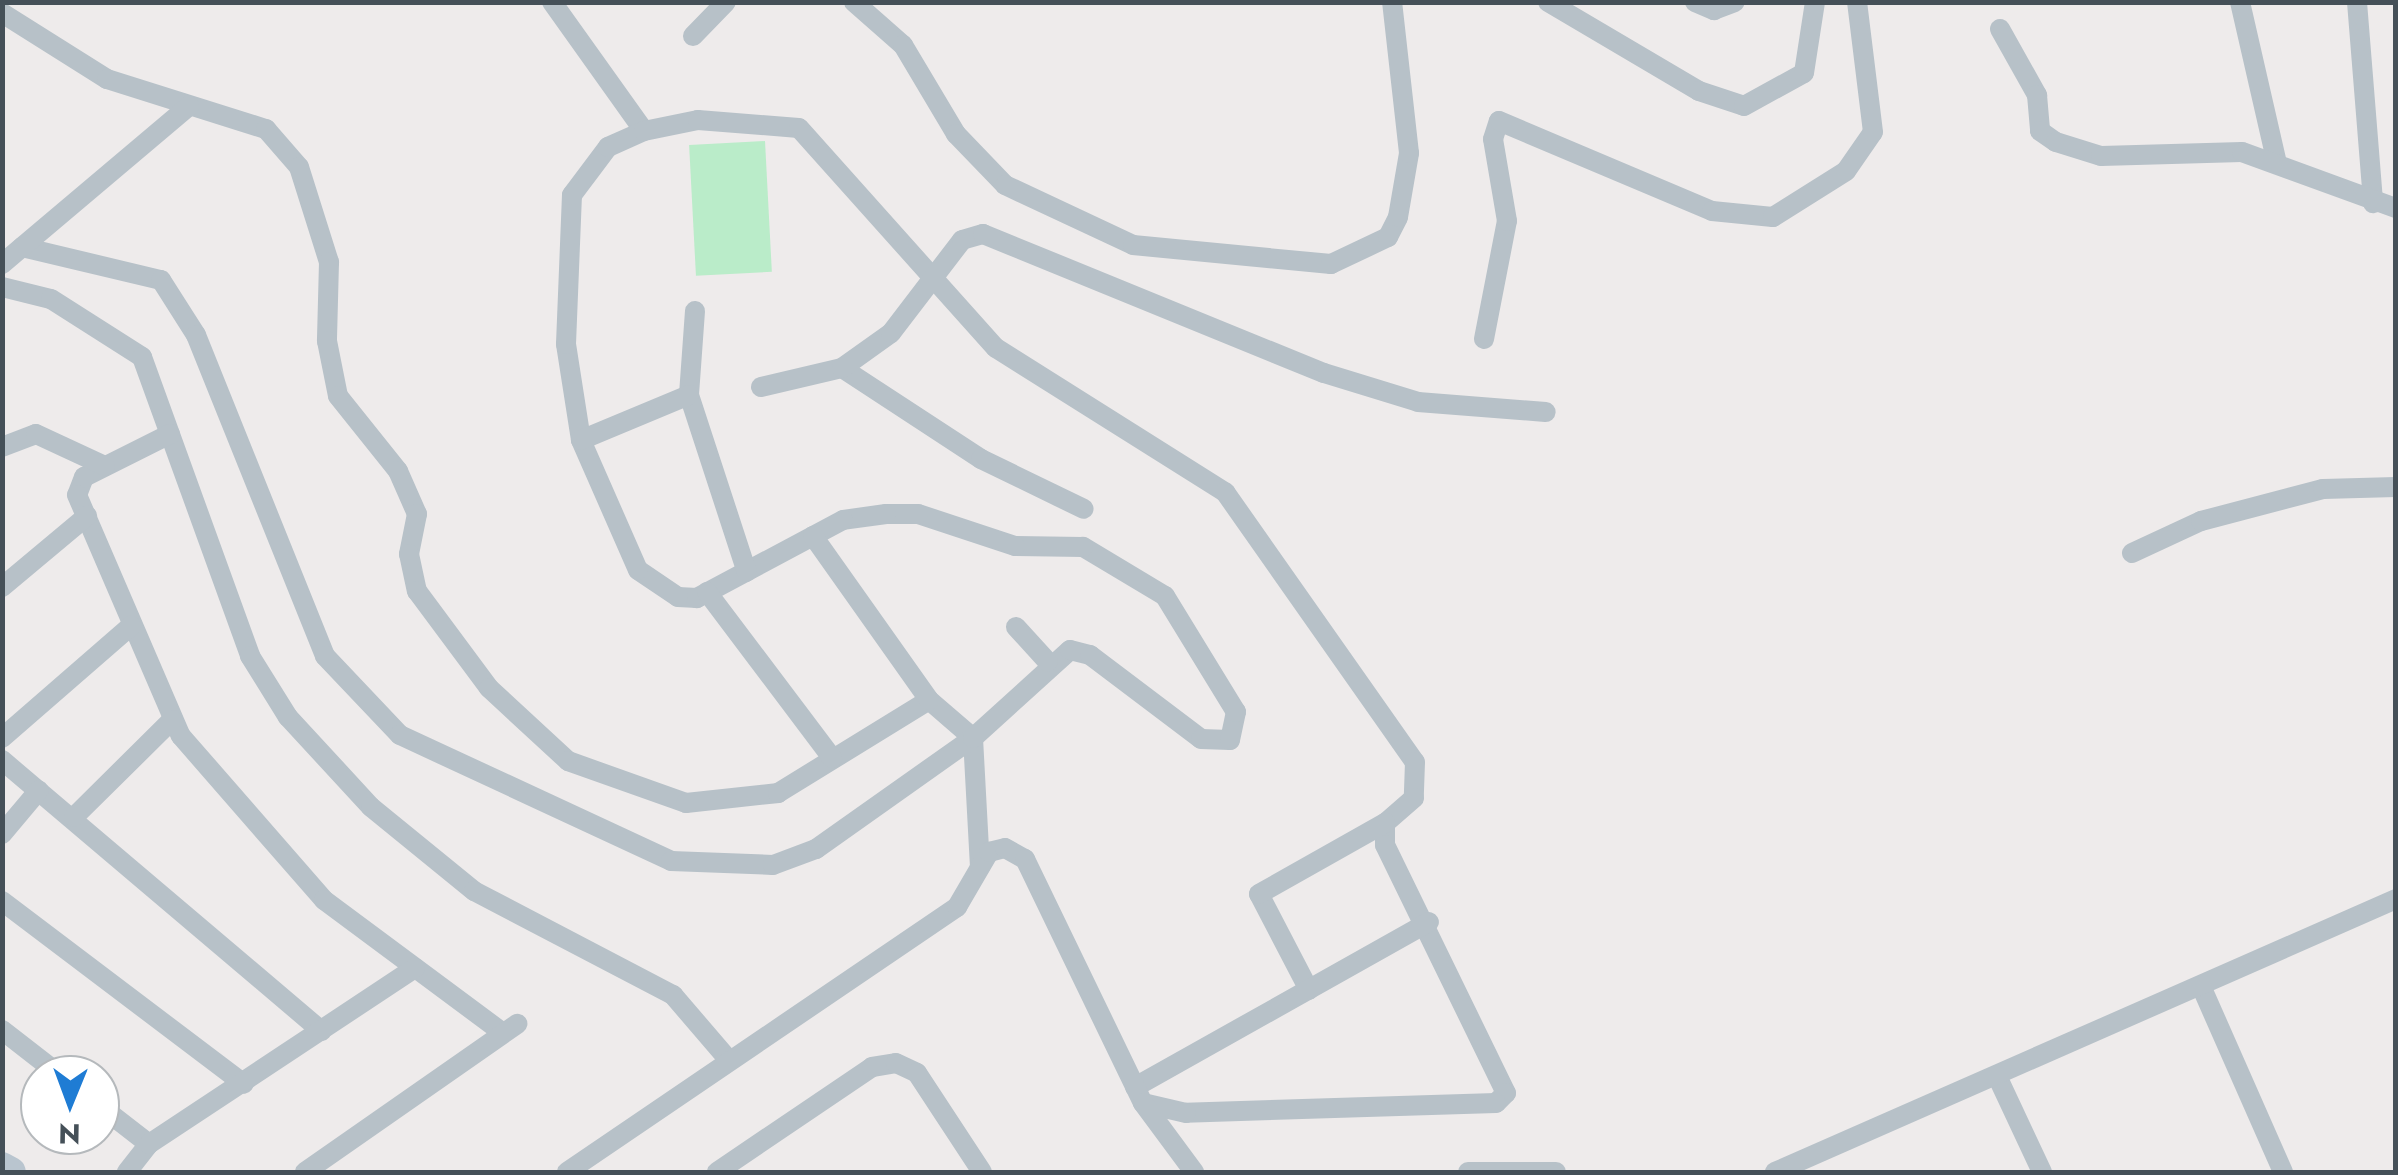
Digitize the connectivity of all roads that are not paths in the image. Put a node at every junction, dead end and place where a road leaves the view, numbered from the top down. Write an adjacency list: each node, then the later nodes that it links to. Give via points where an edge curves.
1 (552, 2): 16 (street)
2 (726, 2): 14 (street)
3 (854, 2): 4 (street, via 904,45 956,134 1005,185 1133,245 1331,264 1388,237 1398,217 1409,153)
4 (1392, 2)
5 (1548, 2): 7 (street, via 1699,92 1744,106 1804,73)
6 (1696, 2): 11 (street)
7 (1815, 2)
8 (1857, 2): 25 (street, via 1873,132 1846,171 1774,217 1712,212 1499,121 1494,139 1507,221)
9 (2240, 2): 17 (street)
10 (2357, 2): 18 (street)
11 (1730, 5)
12 (2, 13): 15 (street, via 107,79)
13 (2000, 30): 17 (street, via 2037,96 2040,131 2056,142 2101,156 2208,148)
14 (693, 36)
15 (188, 106): 20 (street); 49 (street, via 266,129 299,167 328,262 326,340 338,396 398,471 416,514 408,554 418,591 489,688 568,762 686,803 778,794)
16 (644, 130): 22 (street, via 698,120 799,128); 31 (street, via 608,147 572,195 566,344)
17 (2277, 164): 18 (street)
18 (2373, 204): 19 (street)
19 (2396, 208)
20 (22, 247): 21 (street); 48 (street, via 162,280 196,334 325,656 400,735 671,861 773,865 816,849)
21 (2, 264)
22 (936, 280): 26 (street, via 892,333); 29 (street, via 962,240 982,234 1324,374 1418,402); 53 (street, via 1025,368 1225,492 1415,762 1414,798)
23 (2, 287): 30 (street, via 51,300 142,357)
24 (695, 311): 28 (street)
25 (1484, 339)
26 (842, 368): 27 (street); 35 (street, via 981,459)
27 (761, 386)
28 (689, 395): 31 (street); 39 (street)
29 (1546, 412)
30 (170, 434): 33 (street); 65 (street, via 250,656 288,717 371,807 474,891 673,995)
31 (581, 440): 41 (street, via 638,570 678,597)
32 (2, 447): 33 (street, via 36,434)
33 (105, 466): 36 (street, via 76,487)
34 (2396, 487): 38 (street, via 2322,489 2201,520)
35 (1084, 509)
36 (87, 516): 40 (street); 42 (street)
37 (813, 536): 39 (street); 44 (street, via 843,520 918,514 1014,546 1083,547 1165,596 1236,725 1230,740 1201,739 1090,654 1070,650); 45 (street)
38 (2132, 553)
39 (747, 572): 41 (street)
40 (2, 587)
41 (707, 592): 49 (street)
42 (131, 626): 46 (street); 47 (street)
43 (1016, 628): 44 (street)
44 (1048, 662): 48 (street)
45 (930, 700): 48 (street); 49 (street)
46 (172, 720): 52 (street); 59 (street, via 224,794 324,900)
47 (2, 738)
48 (974, 738): 55 (street)
49 (832, 758)
50 (2, 760): 51 (street)
51 (38, 790): 52 (street); 54 (street)
52 (74, 818): 63 (street)
53 (1385, 824): 58 (street, via 1385,845); 61 (street, via 1260,894)
54 (2, 834)
55 (980, 867): 65 (street, via 957,908); 68 (street, via 1005,848 1025,858)
56 (2395, 900): 60 (street)
57 (2, 901): 67 (street)
58 (1429, 922): 61 (street); 68 (street, via 1506,1078 1496,1103 1186,1113)
59 (415, 968): 63 (street); 76 (street, via 510,1028)
60 (2201, 986): 66 (street); 84 (street)
61 (1309, 990): 68 (street)
62 (2, 1030): 64 (street)
63 (322, 1030): 67 (street)
64 (34, 1055)
65 (727, 1058): 77 (street)
66 (1996, 1076): 71 (street); 83 (street)
67 (244, 1084): 70 (street)
68 (1138, 1095): 79 (street)
69 (120, 1122): 70 (street)
70 (149, 1144): 75 (street)
71 (1810, 1165): 82 (street)
72 (2, 1167): 74 (street)
73 (974, 1170): 78 (street, via 917,1072 896,1063 872,1067)
74 (11, 1172)
75 (127, 1172)
76 (305, 1172)
77 (567, 1172)
78 (717, 1172)
79 (1194, 1172)
80 (1468, 1172): 81 (street)
81 (1556, 1172)
82 (1775, 1172)
83 (2042, 1172)
84 (2283, 1172)

